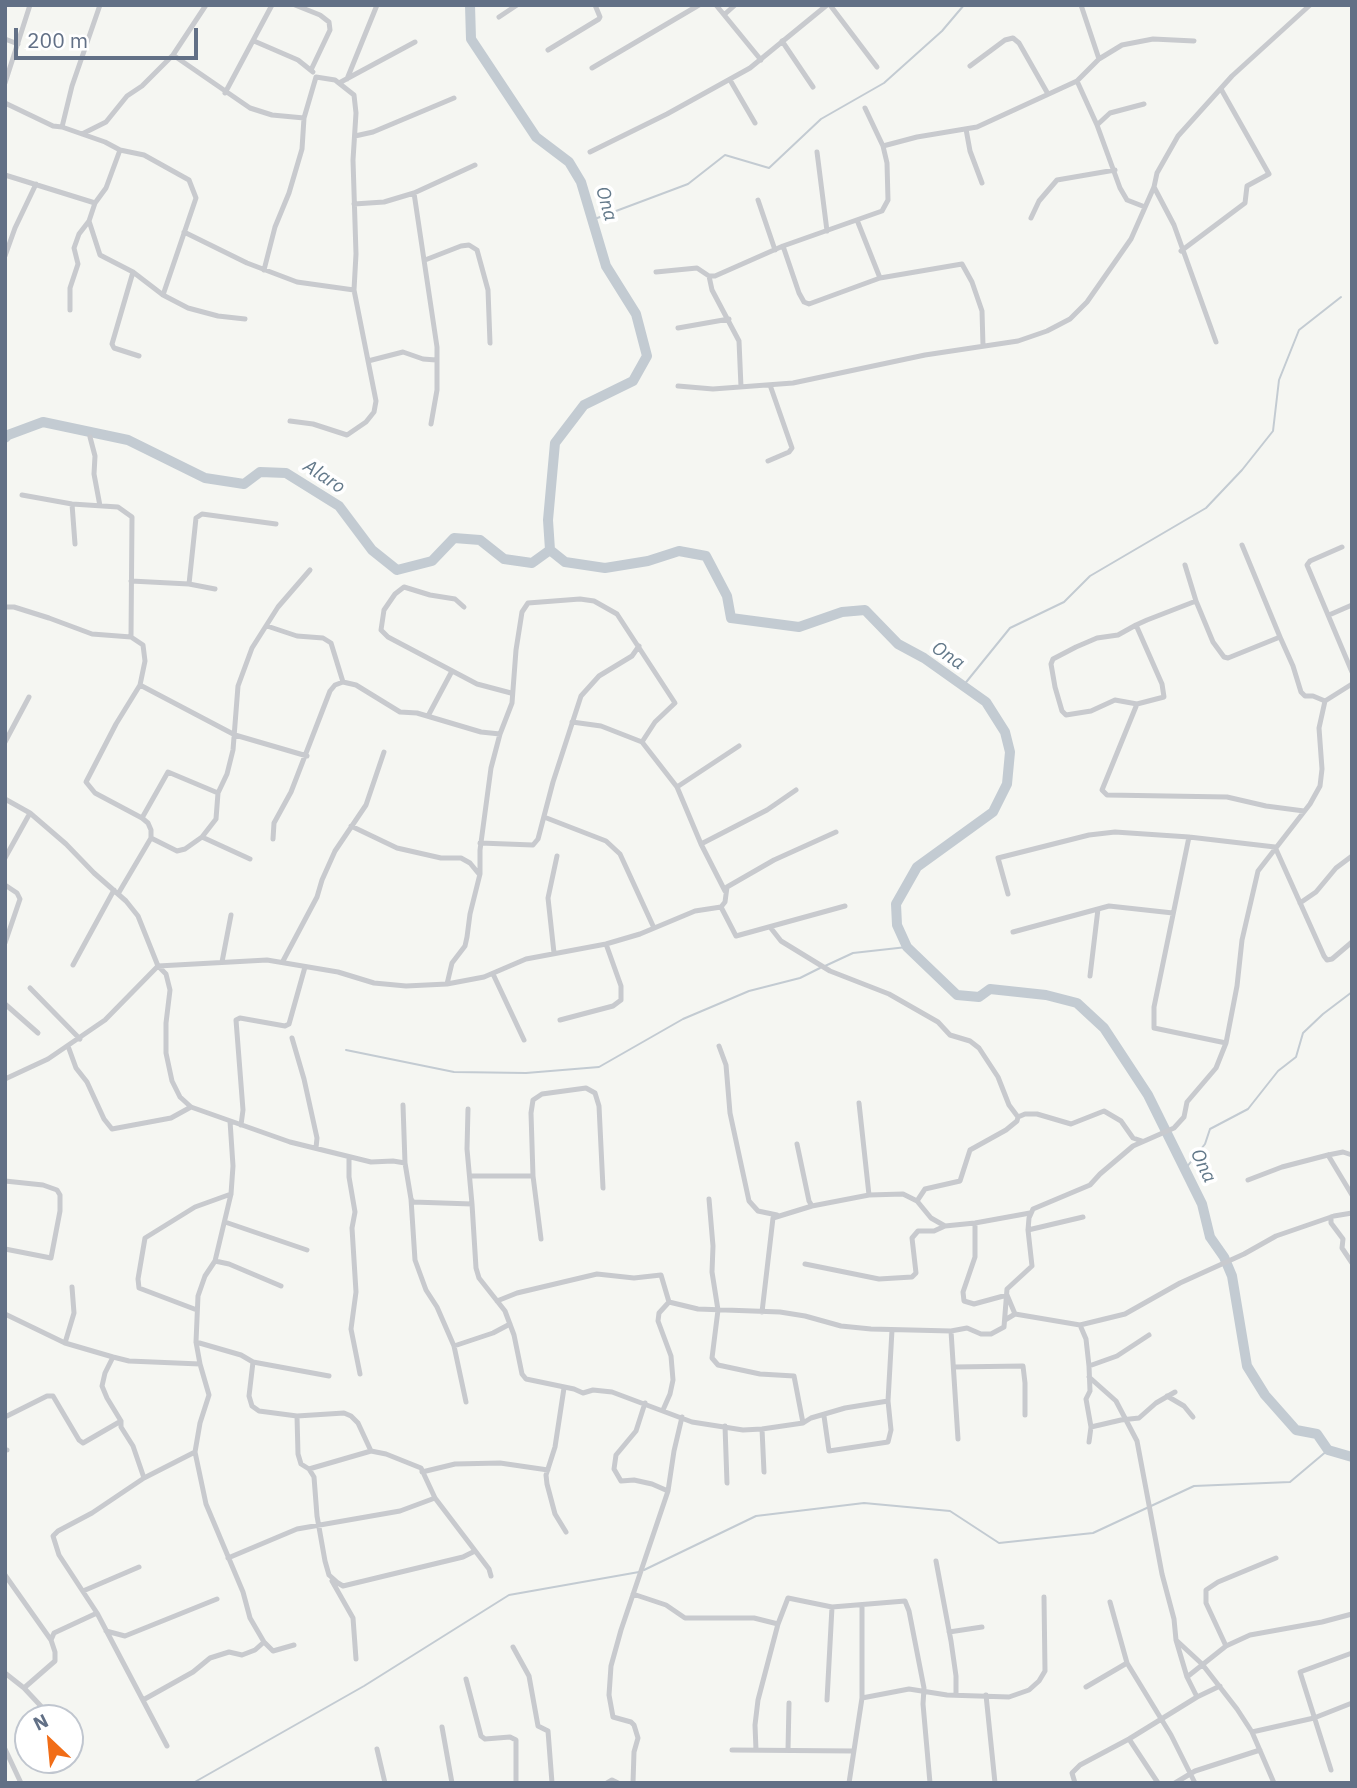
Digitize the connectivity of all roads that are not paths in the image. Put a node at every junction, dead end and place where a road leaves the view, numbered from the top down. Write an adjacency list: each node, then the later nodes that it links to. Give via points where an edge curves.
1 (30, 5): 22 (street)
2 (100, 5): 48 (street)
3 (206, 5): 24 (street)
4 (272, 5): 18 (street)
5 (295, 5): 30 (street, via 329,22 330,30)
6 (377, 5): 32 (street)
7 (517, 5): 16 (street)
8 (595, 5): 23 (street, via 598,19)
9 (699, 5): 29 (street)
10 (716, 5): 15 (street)
11 (735, 5): 15 (street)
12 (828, 5): 19 (street); 28 (street)
13 (1081, 5): 25 (street)
14 (1310, 5): 38 (street)
15 (724, 14): 26 (street)
16 (499, 17)
17 (5, 39): 22 (street)
18 (254, 41): 30 (street); 39 (street)
19 (782, 41): 26 (street); 37 (street)
20 (1194, 41): 25 (street, via 1153,39 1122,45)
21 (415, 42): 32 (street)
22 (18, 44): 35 (street)
23 (548, 50)
24 (173, 55): 39 (street); 50 (street, via 122,101 106,122)
25 (1099, 59): 34 (street)
26 (761, 60): 33 (street)
27 (970, 66): 40 (street, via 1013,38)
28 (877, 67)
29 (592, 68)
30 (311, 69): 31 (street)
31 (316, 77): 36 (street); 45 (street)
32 (347, 79): 36 (street)
33 (730, 80): 46 (street); 54 (street)
34 (1077, 81): 40 (street); 47 (street)
35 (5, 83)
36 (339, 83): 51 (street, via 354,95)
37 (813, 87)
38 (1221, 89): 61 (street, via 1178,136); 74 (street, via 1269,174 1246,188 1245,203)
39 (225, 93): 45 (street, via 272,115)
40 (1048, 94): 49 (street, via 994,121)
41 (454, 99): 51 (street)
42 (5, 103): 48 (street)
43 (1144, 104): 47 (street, via 1110,113)
44 (865, 108): 52 (street)
45 (304, 118): 77 (street, via 302,149)
46 (755, 123)
47 (1097, 125): 57 (street)
48 (62, 127): 50 (street)
49 (966, 129): 52 (street); 59 (street)
50 (82, 134): 53 (street)
51 (355, 136): 65 (street)
52 (883, 146): 68 (street, via 887,200 881,211)
53 (120, 150): 64 (street, via 106,188); 71 (street, via 144,155 189,180 196,198)
54 (590, 152)
55 (817, 152): 70 (street)
56 (475, 165): 62 (street)
57 (1115, 170): 66 (street, via 1127,200); 67 (street, via 1057,180)
58 (5, 175): 60 (street)
59 (982, 183)
60 (36, 184): 64 (street); 75 (street)
61 (1154, 187): 66 (street); 74 (street, via 1174,225)
62 (414, 193): 65 (street); 76 (street)
63 (758, 200): 73 (street)
64 (95, 203): 69 (street)
65 (354, 204): 82 (street)
66 (1146, 207): 90 (street, via 1102,282 1070,319 1018,341)
67 (1031, 218)
68 (857, 220): 70 (street); 81 (street)
69 (89, 221): 78 (street, via 100,255); 84 (street, via 74,248 78,264 70,288)
70 (827, 231): 72 (street)
71 (184, 232): 77 (street); 83 (street)
72 (783, 246): 73 (street); 81 (street, via 799,293 809,304)
73 (775, 250): 80 (street)
74 (1181, 251): 88 (street)
75 (5, 256)
76 (425, 260): 89 (street, via 461,246 477,250 488,290); 92 (street)
77 (264, 270): 82 (street, via 297,282)
78 (132, 272): 83 (street); 91 (street, via 112,344)
79 (656, 272): 80 (street, via 697,268)
80 (709, 276): 86 (street)
81 (880, 278): 90 (street, via 962,264 982,311)
82 (354, 290): 93 (street)
83 (163, 295): 85 (street, via 188,308)
84 (70, 310)
85 (244, 319)
86 (729, 319): 87 (street); 96 (street, via 741,348)
87 (678, 328)
88 (1216, 342)
89 (490, 343)
90 (983, 346): 95 (street)
91 (139, 356)
92 (436, 360): 93 (street, via 403,352); 98 (street, via 438,390)
93 (368, 362): 97 (street, via 376,401 374,412 356,430 347,435)
94 (678, 386): 96 (street)
95 (770, 386): 96 (street); 100 (street, via 792,448)
96 (741, 387)
97 (290, 421)
98 (431, 424)
99 (90, 437): 103 (street)
100 (768, 461)
101 (22, 495): 102 (street)
102 (72, 505): 103 (street); 105 (street)
103 (100, 506): 110 (street, via 118,507 132,517)
104 (276, 524): 111 (street, via 202,514 196,518)
105 (75, 544)
106 (1242, 545): 121 (street)
107 (1342, 547): 117 (street, via 1307,565)
108 (1185, 565): 113 (street)
109 (310, 570): 119 (street)
110 (131, 581): 111 (street); 120 (street)
111 (189, 584): 112 (street)
112 (215, 589)
113 (1196, 601): 118 (street); 121 (street, via 1224,657)
114 (1352, 605): 117 (street)
115 (5, 607): 120 (street, via 92,634)
116 (464, 607): 123 (street, via 454,599 404,587 388,603 380,624 388,637)
117 (1329, 615): 124 (street)
118 (1136, 625): 131 (street, via 1164,697); 131 (street, via 1076,647 1051,664 1066,715 1115,700)
119 (267, 626): 125 (street, via 331,643); 135 (street, via 238,686)
120 (131, 637): 127 (street, via 143,645)
121 (1280, 637): 130 (street, via 1301,692)
122 (639, 646): 128 (street, via 606,606 580,599 532,601 522,612); 133 (street, via 581,696); 137 (street, via 675,703)
123 (452, 671): 128 (street, via 477,684); 132 (street)
124 (1352, 673)
125 (343, 682): 132 (street, via 365,689 400,712); 140 (street, via 330,691)
126 (1352, 684): 130 (street)
127 (140, 685): 135 (street); 148 (street, via 86,782 95,793)
128 (512, 693): 134 (street)
129 (29, 697): 136 (street)
130 (1325, 701): 145 (street, via 1319,728 1320,786)
131 (1137, 704): 145 (street, via 1101,790 1107,795 1227,797)
132 (428, 716): 134 (street)
133 (572, 722): 137 (street, via 601,726); 147 (street)
134 (499, 734): 155 (street)
135 (235, 735): 140 (street); 143 (street)
136 (5, 742)
137 (642, 742): 141 (street)
138 (739, 746): 141 (street)
139 (384, 752): 149 (street, via 366,805)
140 (307, 756): 154 (street, via 274,823)
141 (677, 787): 156 (street)
142 (796, 790): 156 (street)
143 (218, 793): 148 (street, via 168,772); 151 (street, via 216,819)
144 (5, 799): 146 (street)
145 (1304, 811): 157 (street)
146 (30, 813): 160 (street); 165 (street)
147 (544, 817): 155 (street, via 533,845); 174 (street, via 606,841 620,854)
148 (142, 818): 153 (street)
149 (351, 826): 162 (street, via 397,848 461,858); 180 (street)
150 (836, 832): 164 (street, via 774,860)
151 (202, 836): 153 (street, via 177,851); 161 (street)
152 (1189, 837): 157 (street); 166 (street, via 1115,832 998,858); 171 (street)
153 (151, 838): 165 (street)
154 (273, 839)
155 (480, 843): 162 (street)
156 (701, 844): 164 (street)
157 (1275, 847): 167 (street); 195 (street, via 1258,871 1251,897)
158 (556, 856): 179 (street, via 548,898)
159 (1352, 856): 167 (street)
160 (5, 858)
161 (250, 859)
162 (480, 874): 187 (street, via 465,946 452,963)
163 (5, 885): 177 (street, via 20,899)
164 (725, 891): 169 (street)
165 (116, 892): 182 (street); 183 (street, via 138,916)
166 (1008, 894)
167 (1300, 903): 176 (street, via 1327,960)
168 (845, 906): 173 (street)
169 (721, 907): 173 (street, via 736,936); 174 (street, via 695,911)
170 (1098, 909): 171 (street, via 1109,906); 175 (street); 186 (street)
171 (1173, 913): 195 (street, via 1154,1028)
172 (231, 915): 181 (street)
173 (770, 927): 203 (street, via 781,941 830,971 890,994 938,1022 950,1035 970,1041 998,1077)
174 (654, 928): 178 (street)
175 (1013, 932)
176 (1352, 942)
177 (5, 943)
178 (606, 944): 179 (street); 190 (street, via 621,986 621,1000)
179 (554, 953): 185 (street)
180 (283, 961): 181 (street); 184 (street)
181 (222, 962): 183 (street)
182 (73, 965)
183 (158, 966): 193 (street); 201 (street, via 166,974 170,990 166,1053 172,1081)
184 (305, 967): 187 (street, via 374,983); 205 (street, via 289,1024 236,1020 243,1111)
185 (493, 974): 187 (street); 194 (street)
186 (1090, 976)
187 (446, 984)
188 (30, 988): 193 (street)
189 (5, 1004): 191 (street)
190 (560, 1020)
191 (38, 1032)
192 (292, 1038): 208 (street)
193 (80, 1039): 196 (street)
194 (524, 1040)
195 (1226, 1043): 206 (street, via 1216,1068 1187,1102 1184,1117 1174,1128)
196 (68, 1046): 198 (street); 201 (street, via 112,1129 171,1118)
197 (719, 1046): 228 (street, via 749,1201 758,1211)
198 (5, 1079)
199 (859, 1103): 219 (street)
200 (403, 1105): 212 (street)
201 (191, 1107): 204 (street)
202 (468, 1109): 213 (street)
203 (1018, 1117): 206 (street, via 1030,1113 1071,1124 1104,1111); 223 (street, via 1014,1125 970,1150 960,1181 925,1189)
204 (230, 1121): 205 (street); 218 (street)
205 (240, 1125): 208 (street)
206 (1142, 1141): 226 (street, via 1090,1185)
207 (797, 1144): 225 (street)
208 (316, 1149): 211 (street)
209 (1328, 1155): 210 (street); 215 (street); 220 (street)
210 (1352, 1155)
211 (349, 1157): 212 (street); 265 (street, via 356,1293 351,1329)
212 (405, 1163): 221 (street)
213 (470, 1175): 214 (street); 224 (street)
214 (533, 1176): 217 (street, via 533,1100 542,1094 586,1088 595,1093 599,1106); 235 (street)
215 (1248, 1180)
216 (5, 1181): 236 (street, via 57,1190 60,1203 51,1258)
217 (603, 1188)
218 (231, 1194): 231 (street); 246 (street, via 195,1207 145,1238 139,1288)
219 (869, 1195): 223 (street, via 897,1193); 225 (street)
220 (1352, 1195)
221 (411, 1199): 224 (street); 259 (street, via 415,1259)
222 (709, 1199): 247 (street)
223 (917, 1201): 233 (street, via 930,1218)
224 (472, 1204): 244 (street, via 476,1268)
225 (812, 1206): 228 (street)
226 (1030, 1213): 232 (street); 234 (street)
227 (1352, 1213): 230 (street)
228 (777, 1215): 248 (street, via 772,1221)
229 (1083, 1217): 234 (street)
230 (1331, 1217): 239 (street); 253 (street, via 1276,1236 1125,1314)
231 (225, 1222): 237 (street); 238 (street)
232 (975, 1223): 233 (street); 243 (street, via 975,1257 964,1301 974,1304)
233 (945, 1226): 240 (street, via 918,1231 912,1238 916,1273 912,1278 879,1279)
234 (1028, 1230): 243 (street, via 1032,1266 1007,1289)
235 (541, 1239)
236 (5, 1249)
237 (307, 1250)
238 (215, 1261): 241 (street); 246 (street, via 205,1276)
239 (1352, 1263)
240 (804, 1264)
241 (281, 1286)
242 (72, 1287): 258 (street, via 74,1313)
243 (1007, 1295): 250 (street); 251 (street)
244 (497, 1301): 245 (street, via 597,1274 661,1275); 252 (street)
245 (670, 1302): 247 (street); 274 (street, via 662,1308 658,1321 671,1356 673,1380)
246 (197, 1310): 257 (street)
247 (718, 1310): 248 (street); 283 (street, via 714,1363 794,1376)
248 (762, 1312): 254 (street)
249 (5, 1314): 258 (street)
250 (1015, 1314): 251 (street); 253 (street)
251 (1005, 1320): 255 (street, via 1004,1327 991,1334 967,1328)
252 (510, 1324): 259 (street); 268 (street, via 526,1379)
253 (1080, 1325): 263 (street)
254 (892, 1330): 255 (street); 271 (street)
255 (951, 1331): 264 (street)
256 (1149, 1335): 263 (street, via 1117,1356)
257 (196, 1342): 261 (street); 262 (street)
258 (65, 1343): 260 (street)
259 (454, 1346): 272 (street)
260 (113, 1357): 262 (street); 282 (street, via 102,1385)
261 (253, 1362): 266 (street); 277 (street, via 252,1406)
262 (200, 1364): 290 (street, via 209,1395)
263 (1089, 1366): 267 (street)
264 (954, 1367): 275 (street, via 1023,1366); 287 (street)
265 (360, 1374)
266 (329, 1376)
267 (1088, 1377): 281 (street, via 1116,1401); 285 (street)
268 (564, 1388): 273 (street, via 612,1392); 292 (street)
269 (1175, 1392): 270 (street)
270 (1167, 1396): 280 (street); 281 (street, via 1139,1418)
271 (888, 1401): 278 (street); 278 (street, via 890,1434 883,1445 830,1451)
272 (466, 1402)
273 (645, 1403): 274 (street); 297 (street, via 636,1431 616,1455 614,1469 621,1481 634,1480)
274 (663, 1410): 279 (street)
275 (1025, 1415)
276 (7, 1416): 282 (street, via 53,1396 83,1443)
277 (297, 1416): 289 (street, via 351,1416); 291 (street, via 298,1454)
278 (824, 1416): 283 (street)
279 (682, 1417): 284 (street); 297 (street)
280 (1193, 1417)
281 (1125, 1420): 285 (street); 323 (street, via 1137,1441)
282 (121, 1421): 295 (street)
283 (803, 1423): 286 (street)
284 (725, 1426): 286 (street); 296 (street)
285 (1091, 1427): 288 (street)
286 (762, 1429): 294 (street)
287 (958, 1439)
288 (1090, 1442)
289 (371, 1451): 291 (street); 293 (street, via 413,1464)
290 (195, 1452): 295 (street); 302 (street, via 206,1504)
291 (309, 1469): 299 (street)
292 (548, 1470): 293 (street, via 500,1463 455,1464); 300 (street, via 551,1505)
293 (422, 1472): 298 (street)
294 (764, 1472)
295 (144, 1478): 309 (street, via 53,1536 59,1555)
296 (727, 1483)
297 (668, 1491): 310 (street)
298 (435, 1497): 299 (street, via 400,1511); 301 (street)
299 (319, 1524): 302 (street, via 290,1531); 307 (street)
300 (565, 1532)
301 (475, 1551): 307 (street, via 344,1586); 308 (street)
302 (228, 1558): 324 (street)
303 (1276, 1558): 326 (street, via 1206,1590 1206,1603)
304 (936, 1561): 321 (street)
305 (139, 1567): 309 (street)
306 (5, 1575): 322 (street)
307 (329, 1575): 329 (street, via 353,1618)
308 (491, 1576)
309 (83, 1591): 316 (street)
310 (633, 1594): 318 (street, via 666,1605 685,1618 754,1618); 370 (street, via 611,1666 609,1695 613,1717 631,1722 636,1730)
311 (1044, 1597): 340 (street, via 1045,1671 1020,1694)
312 (216, 1599): 320 (street, via 125,1636)
313 (1110, 1602): 330 (street)
314 (862, 1605): 315 (street); 338 (street, via 905,1601); 342 (street)
315 (832, 1607): 318 (street, via 788,1598); 344 (street)
316 (96, 1613): 320 (street); 322 (street, via 60,1628)
317 (1352, 1614): 326 (street, via 1250,1635)
318 (778, 1624): 357 (street, via 758,1700)
319 (982, 1627): 321 (street)
320 (106, 1631): 343 (street)
321 (949, 1632): 339 (street)
322 (51, 1640): 337 (street, via 55,1661)
323 (1176, 1640): 331 (street); 333 (street)
324 (264, 1642): 325 (street, via 273,1651); 343 (street, via 242,1655 229,1652 211,1658)
325 (294, 1645)
326 (1226, 1646): 331 (street)
327 (513, 1647): 367 (street, via 529,1676 538,1726 548,1731)
328 (1352, 1653): 348 (street, via 1300,1672)
329 (356, 1659)
330 (1127, 1663): 336 (street); 349 (street)
331 (1202, 1664): 333 (street); 335 (street)
332 (5, 1673): 337 (street)
333 (1187, 1677): 341 (street)
334 (466, 1679): 366 (street, via 481,1736 516,1740)
335 (1220, 1686): 341 (street); 351 (street)
336 (1086, 1687)
337 (24, 1688): 347 (street)
338 (924, 1692): 339 (street); 342 (street, via 909,1689); 372 (street)
339 (956, 1695): 340 (street)
340 (986, 1695): 373 (street)
341 (1197, 1697): 349 (street)
342 (862, 1698): 360 (street)
343 (143, 1700): 353 (street)
344 (827, 1700)
345 (789, 1703): 358 (street)
346 (1352, 1703): 348 (street)
347 (39, 1704)
348 (1314, 1718): 351 (street); 361 (street)
349 (1159, 1719): 352 (street); 362 (street)
350 (442, 1727): 365 (street)
351 (1252, 1732): 359 (street)
352 (1129, 1739): 374 (street, via 1080,1765 1072,1773); 375 (street)
353 (167, 1746)
354 (5, 1749): 363 (street)
355 (377, 1749): 364 (street)
356 (732, 1750): 357 (street)
357 (756, 1750): 358 (street)
358 (788, 1750): 360 (street)
359 (1260, 1750): 362 (street); 378 (street)
360 (853, 1751): 371 (street)
361 (1331, 1770)
362 (1191, 1774): 376 (street); 377 (street)
363 (21, 1783)
364 (385, 1783)
365 (452, 1783)
366 (516, 1783)
367 (552, 1783)
368 (607, 1783): 369 (street)
369 (618, 1783)
370 (633, 1783)
371 (849, 1783)
372 (930, 1783)
373 (995, 1783)
374 (1075, 1783)
375 (1158, 1783)
376 (1175, 1783)
377 (1195, 1783)
378 (1274, 1783)

